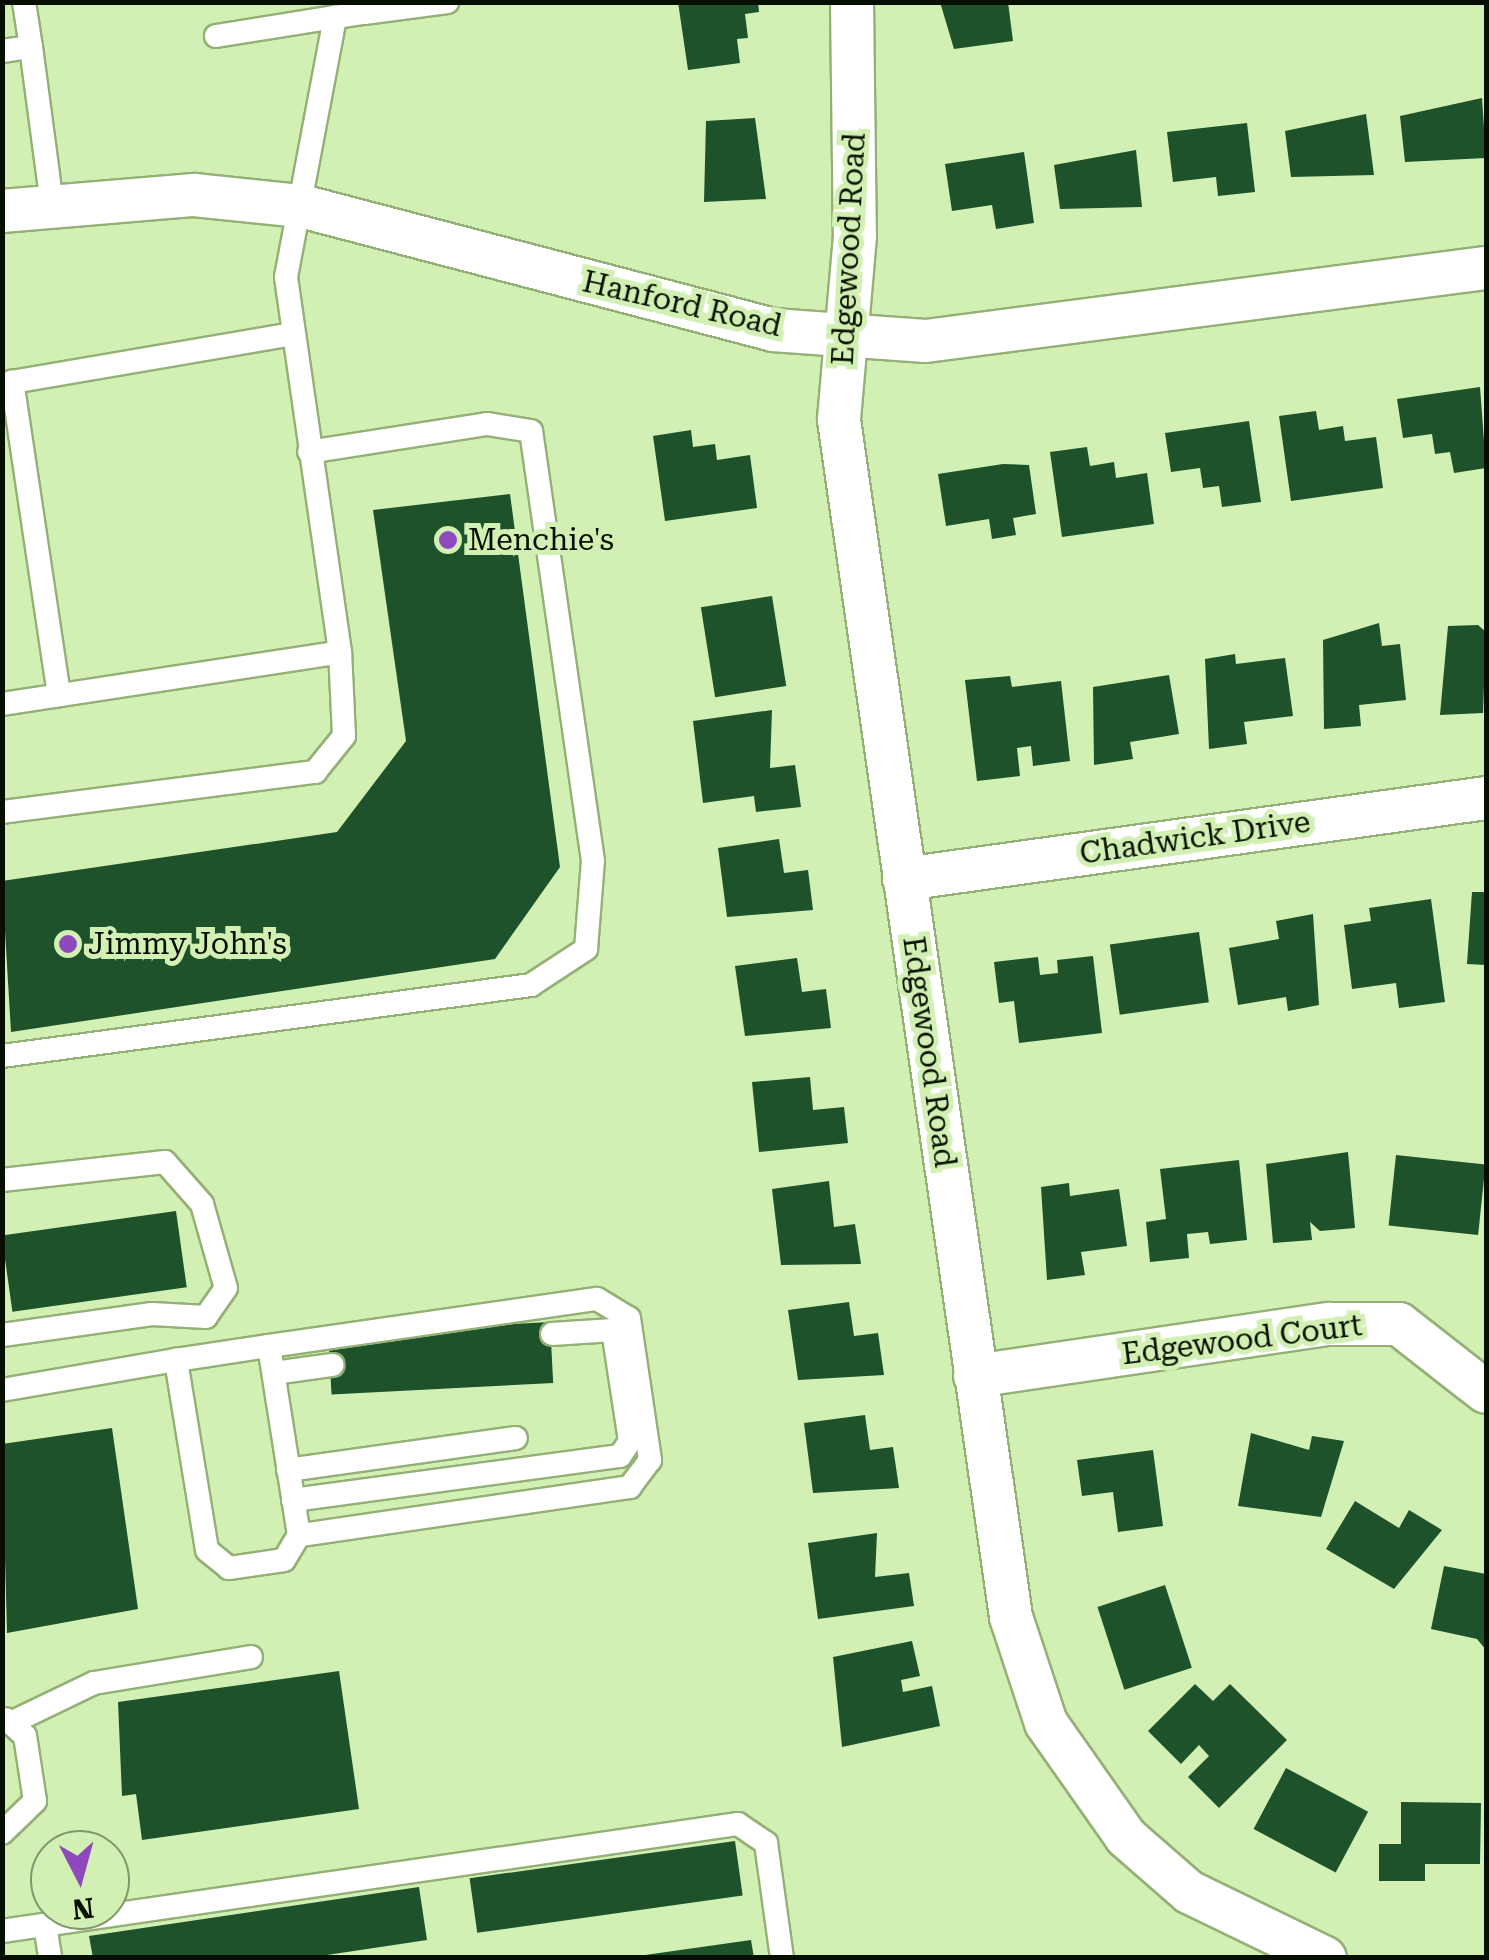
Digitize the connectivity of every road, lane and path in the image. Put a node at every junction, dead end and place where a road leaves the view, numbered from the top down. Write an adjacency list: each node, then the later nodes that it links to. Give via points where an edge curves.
1 (24, 2): 7 (lane)
2 (447, 2): 4 (lane)
3 (852, 2): 14 (street, Edgewood Road)
4 (363, 8): 5 (lane)
5 (336, 17): 6 (lane); 10 (lane)
6 (216, 36)
7 (30, 47): 8 (lane); 9 (lane)
8 (2, 51)
9 (52, 204): 10 (street, Hanford Road, via 194,196); 11 (street, Hanford Road)
10 (301, 206): 13 (lane, via 286,277); 14 (street, Hanford Road, via 724,318)
11 (2, 210)
12 (1486, 268): 14 (street, Hanford Road, via 1011,335)
13 (294, 334): 15 (lane); 17 (lane, via 12,382)
14 (846, 335): 21 (street, Edgewood Road, via 839,420)
15 (309, 452): 16 (lane); 22 (lane, via 487,424 531,431 593,862 586,949 531,985)
16 (340, 652): 17 (lane); 20 (lane, via 344,736 315,772)
17 (59, 695): 18 (lane)
18 (2, 704)
19 (1486, 798): 21 (street, Chadwick Drive)
20 (2, 812)
21 (904, 879): 30 (street, Edgewood Road)
22 (2, 1056)
23 (2, 1180): 25 (lane, via 165,1162 202,1204 226,1288 206,1317 152,1314)
24 (552, 1334): 35 (lane, via 612,1330 630,1440 620,1456)
25 (2, 1336)
26 (269, 1346): 27 (lane); 29 (lane); 36 (lane, via 598,1299 629,1318 650,1460 630,1487)
27 (176, 1360): 31 (lane); 36 (lane, via 214,1563 284,1560)
28 (332, 1365): 29 (lane)
29 (274, 1373): 34 (lane)
30 (975, 1376): 32 (street, Edgewood Court, via 1330,1324 1399,1324); 44 (street, Edgewood Road, via 1011,1617 1046,1722 1126,1837)
31 (2, 1390)
32 (1486, 1392)
33 (516, 1438): 34 (lane)
34 (288, 1470): 35 (lane)
35 (293, 1500): 36 (lane)
36 (299, 1535)
37 (251, 1657): 38 (lane, via 94,1683)
38 (10, 1720): 39 (lane, via 35,1801)
39 (2, 1833)
40 (130, 1912): 46 (lane, via 738,1824 766,1843)
41 (30, 1926): 42 (lane)
42 (2, 1930)
43 (46, 1930): 45 (lane)
44 (1249, 1944): 47 (street, Edgewood Road)
45 (50, 1958)
46 (782, 1958)
47 (1324, 1958)

